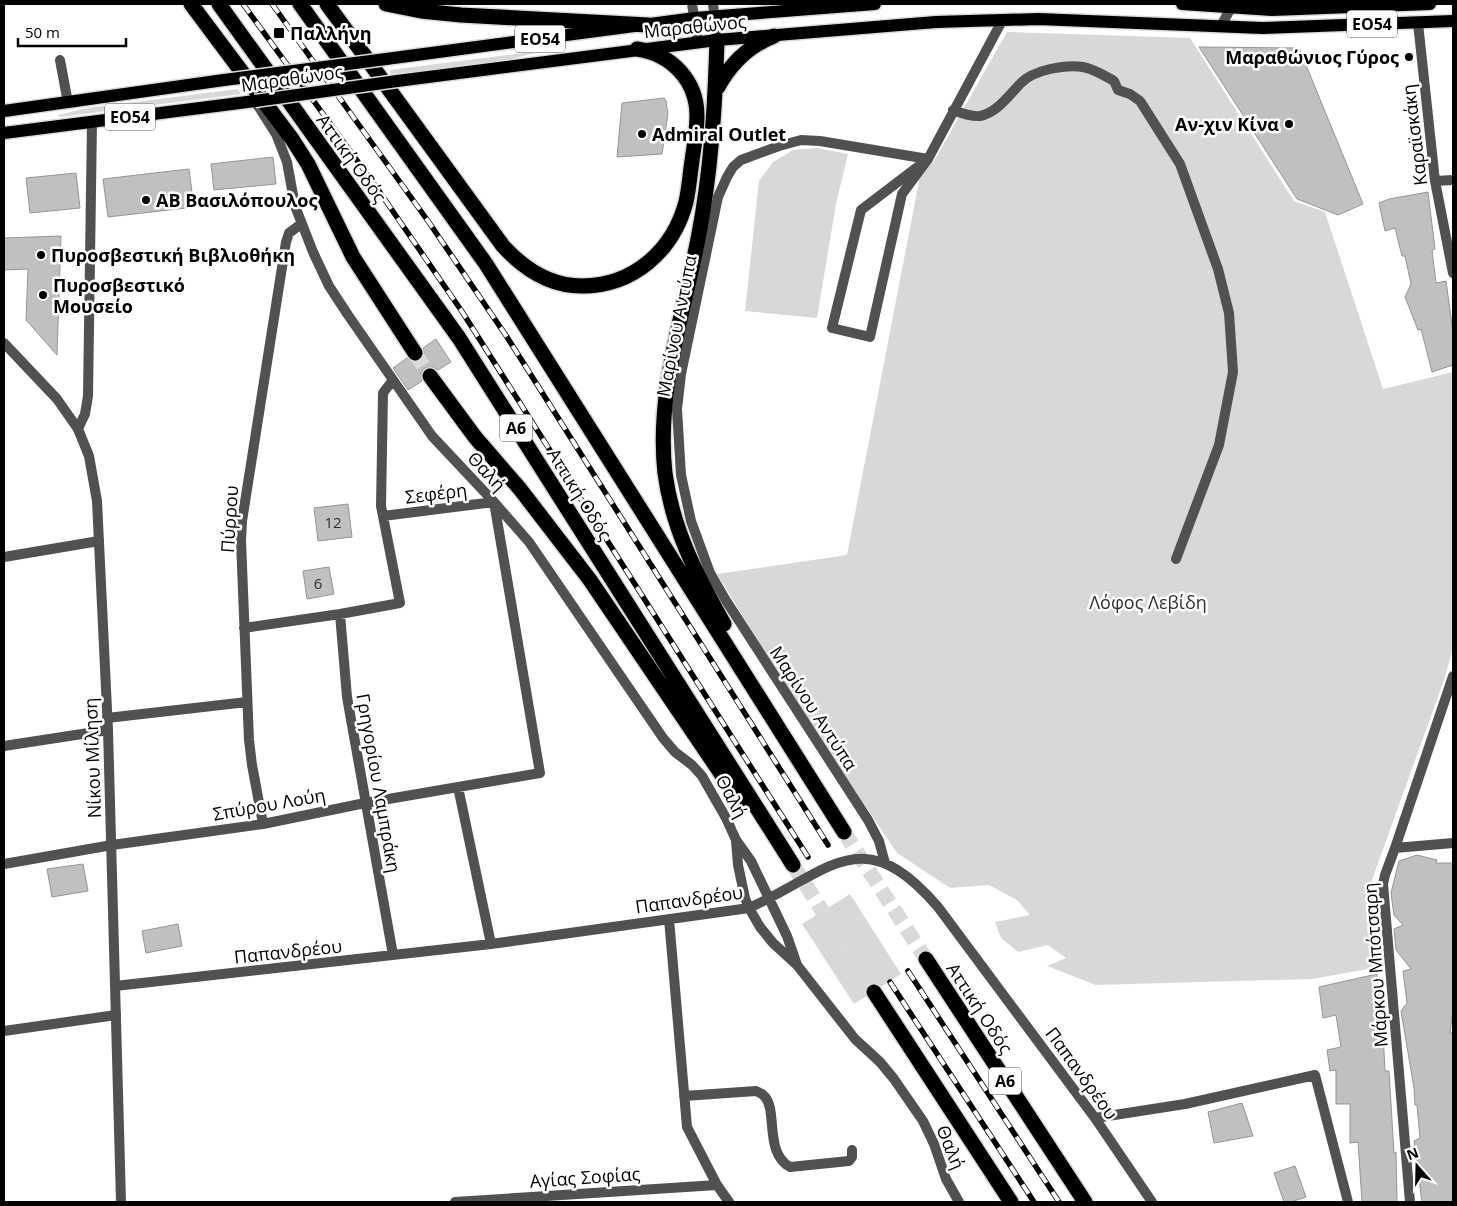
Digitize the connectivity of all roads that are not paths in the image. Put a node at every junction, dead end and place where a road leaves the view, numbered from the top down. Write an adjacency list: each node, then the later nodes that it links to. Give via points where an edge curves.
1 (191, 4): 37 (highway, via 292,139 308,164 353,257)
2 (219, 4): 38 (highway, Αττική Οδός / Α6, via 458,338 793,865 722,775 585,573 520,489 475,438)
3 (300, 4): 52 (highway, via 486,264)
4 (327, 4): 22 (highway, via 503,246 535,274 576,286 610,282 642,268 669,240 686,202 697,115 694,96 675,65 660,54)
5 (386, 4): 17 (highway, via 461,15)
6 (692, 4): 13 (street)
7 (713, 4): 12 (street)
8 (875, 4): 12 (main road, Μαραθώνος / ΕΟ54)
9 (1182, 4): 11 (main road, ΕΟ54)
10 (1430, 4): 11 (main road, ΕΟ54, via 1272,10)
11 (1231, 6): 18 (street)
12 (715, 17): 13 (main road, Μαραθώνος / ΕΟ54); 20 (street)
13 (695, 18): 17 (main road, Μαραθώνος / ΕΟ54); 21 (street)
14 (1003, 19): 18 (main road, Μαραθώνος / ΕΟ54); 19 (main road, Μαραθώνος / ΕΟ54); 27 (street)
15 (1453, 22): 16 (main road, Μαραθώνος / ΕΟ54)
16 (1418, 23): 18 (main road, Μαραθώνος / ΕΟ54, via 1262,28); 33 (street, Καραϊσκάκη)
17 (648, 25): 26 (main road, Μαραθώνος / ΕΟ54, bridge)
18 (1221, 26)
19 (774, 36): 20 (main road, Μαραθώνος / ΕΟ54); 24 (highway, via 739,57)
20 (717, 40): 21 (main road, Μαραθώνος / ΕΟ54); 24 (highway)
21 (698, 42): 22 (main road, Μαραθώνος / ΕΟ54)
22 (637, 49): 25 (main road, Μαραθώνος / ΕΟ54, bridge)
23 (60, 60): 26 (street)
24 (716, 91): 52 (highway, via 704,203 666,391 664,462 675,519 690,560)
25 (256, 101): 29 (main road, Μαραθώνος / ΕΟ54); 34 (street, Θαλή, via 276,134 287,162)
26 (68, 103): 28 (main road, Μαραθώνος / ΕΟ54)
27 (953, 110): 31 (street); 45 (street, via 974,116 986,114 1033,74 1058,67 1082,67 1114,81 1118,90 1140,101 1180,164 1218,269 1229,313 1233,372 1218,445)
28 (4, 111)
29 (92, 122): 30 (main road, Μαραθώνος / ΕΟ54); 40 (street, via 88,396 85,414)
30 (4, 133)
31 (928, 159): 31 (street, via 861,210 832,328 870,337 902,194); 62 (street, Μαρίνου Αντύπα, via 820,140 801,140 754,154 733,167 718,197 681,374 678,409 680,467 685,497 710,573 868,820 879,841)
32 (1453, 180): 33 (street)
33 (1435, 182): 35 (street, Καραϊσκάκη)
34 (301, 224): 39 (street, Θαλή, via 329,286); 47 (street, Πύρρου, via 289,233 286,242 244,503 241,541)
35 (1453, 273)
36 (4, 343): 40 (street, Νίκου Μίληση, via 57,399)
37 (415, 353)
38 (430, 376)
39 (393, 380): 41 (street, Θαλή, via 432,436); 42 (street, via 382,393)
40 (78, 428): 43 (street, Νίκου Μίληση, via 86,446 94,482)
41 (494, 502): 42 (street, Σεφέρη); 54 (street, Σπύρου Λούη, via 540,773); 58 (street, Θαλή, via 529,542 663,738 702,776)
42 (382, 516): 46 (street, via 400,603)
43 (98, 541): 44 (street); 50 (street, Νίκου Μίληση)
44 (4, 557)
45 (1176, 559)
46 (340, 614): 47 (street); 55 (street, Γρηγορίου Λαμπράκη, via 347,697)
47 (244, 628): 49 (street, Πύρρου)
48 (1453, 676): 61 (street, Μάρκου Μπότσαρη)
49 (247, 702): 50 (street); 56 (street, Πύρρου, via 252,765)
50 (107, 718): 51 (street, Νίκου Μίληση)
51 (108, 730): 53 (street); 60 (street, Νίκου Μίληση)
52 (780, 731): 57 (highway)
53 (4, 746)
54 (458, 787): 55 (street, Σπύρου Λούη); 67 (street)
55 (365, 803): 56 (street, Σπύρου Λούη); 68 (street, Γρηγορίου Λαμπράκη)
56 (263, 824): 60 (street, Σπύρου Λούη)
57 (844, 832)
58 (736, 840): 64 (street, Θαλή, via 751,861); 65 (street, Θαλή, via 738,865)
59 (1453, 843): 61 (street)
60 (112, 845): 63 (street, Σπύρου Λούη); 71 (street, Νίκου Μίληση)
61 (1395, 848): 87 (street, Μάρκου Μπότσαρη, via 1383,884)
62 (885, 863): 64 (street, Παπανδρέου, via 858,858 835,864); 76 (street, Παπανδρέου, via 923,890 938,907)
63 (4, 864)
64 (769, 899): 65 (street, Παπανδρέου); 70 (street, Θαλή)
65 (749, 908): 66 (street, Παπανδρέου); 70 (street, Θαλή, via 773,943)
66 (669, 919): 67 (street, Παπανδρέου); 75 (street)
67 (491, 944): 68 (street, Παπανδρέου)
68 (393, 956): 71 (street, Παπανδρέου)
69 (926, 959): 84 (highway, Αττική Οδός / Α6)
70 (797, 965): 82 (street, Θαλή, via 855,1039 894,1079 923,1121 946,1179)
71 (115, 986): 73 (street, Νίκου Μίληση)
72 (874, 992): 83 (highway)
73 (116, 1015): 74 (street); 79 (street, Νίκου Μίληση)
74 (4, 1031)
75 (684, 1096): 77 (street, via 756,1091 764,1095 776,1151 790,1167 849,1161); 78 (street, via 687,1127)
76 (1095, 1118): 85 (street, Παπανδρέου); 86 (street, via 1185,1104 1315,1075)
77 (852, 1150)
78 (716, 1185): 80 (street, Αγίας Σοφίας); 81 (street)
79 (121, 1202)
80 (455, 1202)
81 (728, 1202)
82 (959, 1202)
83 (1011, 1202)
84 (1085, 1202)
85 (1152, 1202)
86 (1348, 1202)
87 (1410, 1202)

